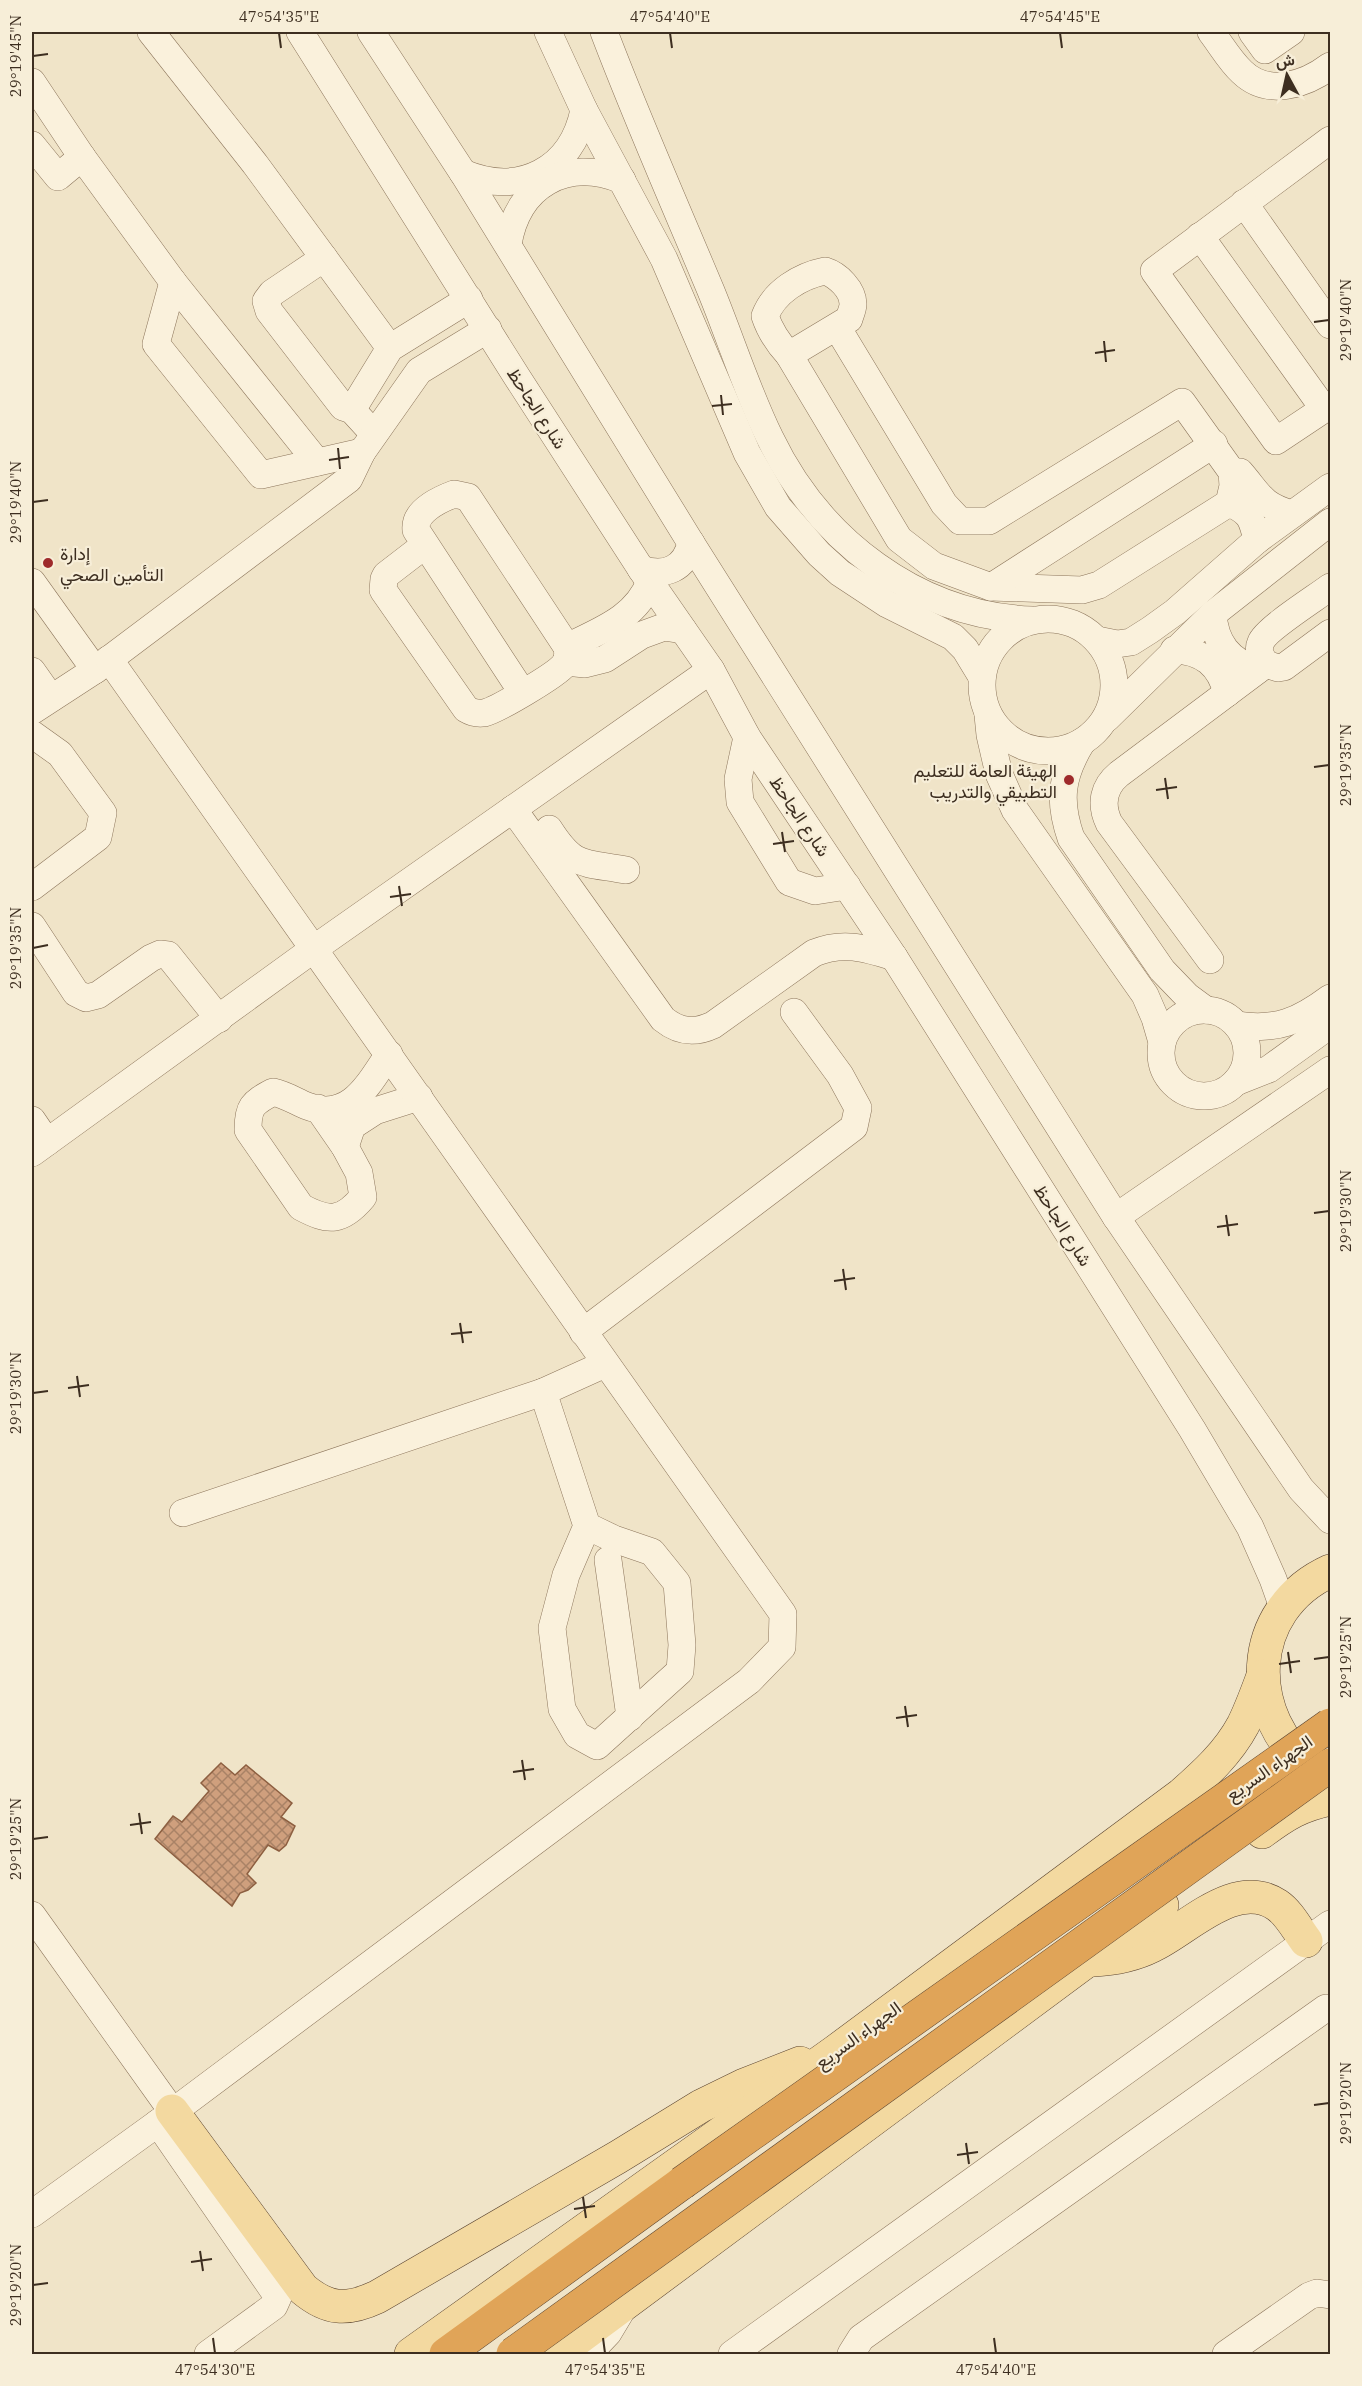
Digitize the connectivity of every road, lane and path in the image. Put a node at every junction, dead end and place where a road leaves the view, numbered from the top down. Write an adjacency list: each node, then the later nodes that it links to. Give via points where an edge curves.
1 (151, 32): 20 (street)
2 (300, 32): 22 (street, شارع الجاحظ)
3 (370, 32): 15 (street)
4 (548, 32): 11 (street)
5 (604, 32): 26 (street)
6 (1211, 32): 9 (street, via 1242,73 1268,87 1296,85)
7 (1252, 32): 8 (street, via 1265,50)
8 (1291, 32)
9 (1330, 66)
10 (32, 82): 14 (street)
11 (584, 110): 15 (street, via 568,150 547,170 505,183); 16 (street)
12 (1330, 140): 17 (street)
13 (32, 145): 14 (street, via 57,177)
14 (82, 157): 21 (street)
15 (463, 173): 19 (street)
16 (622, 180): 19 (street, via 608,174 577,171 548,181 520,207 510,228); 58 (street, via 683,300 747,453 778,507 840,573 887,604 953,637)
17 (1244, 203): 18 (street); 23 (street)
18 (1200, 236): 30 (street); 30 (street, via 1154,271 1276,441)
19 (508, 244): 41 (street)
20 (324, 258): 28 (street); 31 (street, via 266,301 269,311 344,407)
21 (173, 282): 34 (street); 34 (street, via 156,344 261,474)
22 (470, 299): 25 (street, شارع الجاحظ); 28 (street)
23 (1330, 325)
24 (837, 327): 27 (street); 27 (street, via 849,319 853,303 836,274 825,271 811,274 777,294 765,316); 33 (street, via 944,504 960,521 989,521 1182,402)
25 (488, 329): 32 (street, via 419,371); 43 (street, شارع الجاحظ)
26 (729, 334): 27 (street, via 751,332); 29 (street)
27 (777, 339): 29 (street, via 755,349); 45 (street, via 899,539 934,566)
28 (390, 348): 31 (street)
29 (741, 364): 48 (street, via 759,414 784,465 817,512 856,551 901,582 950,604 990,616)
30 (1327, 407)
31 (352, 410): 32 (street)
32 (368, 443): 34 (street); 54 (street, via 349,479)
33 (1214, 444): 35 (street); 45 (street)
34 (317, 462)
35 (1232, 472): 37 (street); 38 (street, via 1240,472 1271,507)
36 (1330, 487): 38 (street)
37 (1229, 503): 40 (street, via 1249,515); 45 (street, via 1099,585 1082,590)
38 (1292, 514): 40 (street)
39 (1330, 522): 47 (street)
40 (1257, 540): 51 (street, via 1175,612 1131,642)
41 (691, 543): 43 (street, via 688,554 674,570); 94 (street)
42 (425, 545): 53 (street, via 416,530 419,516 450,496 468,497); 59 (street); 59 (street, via 386,575 385,595 470,711 484,713)
43 (645, 575): 49 (street, شارع الجاحظ); 53 (street, via 645,596 628,613)
44 (32, 582): 54 (street)
45 (991, 587)
46 (1330, 587): 55 (street, via 1262,639)
47 (1213, 614): 52 (street); 55 (street, via 1218,639 1225,650 1239,663)
48 (1032, 620): 51 (street, via 1067,621); 58 (street, via 1017,626 993,647)
49 (683, 630): 53 (street, via 664,627 642,635 605,659 585,664); 56 (street, شارع الجاحظ)
50 (1330, 633): 55 (street, via 1284,667)
51 (1097, 640): 63 (street, via 1109,659 1114,681 1109,710)
52 (1174, 650): 60 (street, via 1193,652 1210,660); 63 (street)
53 (566, 655): 59 (street)
54 (102, 664): 61 (street); 76 (street)
55 (1262, 667): 60 (street)
56 (711, 670): 65 (street, شارع الجاحظ); 67 (street)
57 (32, 671): 61 (street)
58 (982, 677): 62 (street)
59 (522, 692)
60 (1227, 693): 68 (street, via 1119,774 1107,788 1105,814)
61 (41, 705)
62 (988, 715): 66 (street, via 1013,741 1029,748 1056,750); 85 (street, via 999,774 1015,810 1145,995)
63 (1102, 723): 66 (street)
64 (32, 734): 71 (street, via 60,754 103,813 98,837)
65 (747, 736): 70 (street, شارع الجاحظ); 70 (street, via 738,779 740,802 789,882 815,891)
66 (1082, 742): 73 (street, via 1064,778 1064,819 1071,838)
67 (521, 803): 69 (street); 69 (street, via 567,855 624,877); 76 (street)
68 (1145, 872): 72 (street); 73 (street, via 1132,889)
69 (559, 874): 77 (street, via 663,1019 682,1030 713,1025 826,948 851,945)
70 (847, 886): 77 (street, شارع الجاحظ)
71 (32, 887)
72 (1162, 895): 74 (street, via 1140,904); 78 (street)
73 (1110, 896): 74 (street)
74 (1129, 923): 80 (street, via 1170,979)
75 (32, 926): 82 (street, via 76,993 86,998 98,995 151,958 168,955)
76 (315, 948): 82 (street); 86 (street)
77 (894, 957): 105 (street, شارع الجاحظ, via 1192,1429 1250,1527)
78 (1210, 960)
79 (1330, 998): 84 (street, via 1288,1023 1263,1027)
80 (1206, 1010): 84 (street, via 1223,1014); 85 (street, via 1194,1011 1174,1022)
81 (794, 1012): 95 (street, via 840,1075 858,1108 854,1127)
82 (219, 1019): 93 (street)
83 (1330, 1024): 88 (street, via 1269,1069)
84 (1237, 1025): 88 (street, via 1248,1047 1243,1072)
85 (1162, 1042): 88 (street, via 1162,1061 1169,1078 1189,1094 1214,1095)
86 (389, 1054): 89 (street); 90 (street, via 351,1103 329,1111)
87 (1330, 1070): 94 (street)
88 (1236, 1082)
89 (419, 1097): 92 (street, via 375,1111 352,1126); 95 (street)
90 (318, 1108): 92 (street); 92 (street, via 273,1092 255,1101 248,1115 248,1130 301,1207 333,1219 351,1211 363,1197 359,1173)
91 (32, 1120): 93 (street)
92 (345, 1147)
93 (39, 1148)
94 (1116, 1217): 99 (street, via 1301,1489)
95 (583, 1332): 96 (street)
96 (605, 1364): 97 (street); 117 (street, via 783,1614 782,1647 749,1681)
97 (543, 1392): 98 (street); 100 (street)
98 (183, 1513)
99 (1330, 1520)
100 (587, 1526): 101 (street); 104 (street)
101 (640, 1548): 102 (street); 107 (street, via 652,1552 677,1583 682,1645 680,1671)
102 (608, 1560): 104 (street); 107 (street)
103 (1330, 1571): 105 (main road, via 1308,1584)
104 (566, 1575): 107 (street, via 552,1628 562,1709 576,1735 597,1746)
105 (1284, 1610): 106 (main road, via 1268,1641)
106 (1263, 1676): 110 (main road, via 1276,1730 1299,1760); 116 (main road, الجهراء السريع, via 1244,1724 1230,1746 1181,1796)
107 (630, 1717)
108 (1330, 1725): 123 (highway, الجهراء السريع, bridge)
109 (1330, 1765): 124 (highway, الجهراء السريع, bridge)
110 (1330, 1781)
111 (1330, 1799): 114 (main road, via 1289,1812)
112 (32, 1915): 117 (street)
113 (1318, 1932): 114 (main road, via 1277,1905 1261,1898 1245,1898 1214,1907 1137,1953); 127 (street)
114 (1089, 1960): 120 (main road)
115 (1326, 2008): 128 (street, via 861,2338)
116 (836, 2051): 117 (main road, via 744,2085 701,2106 377,2297 346,2307 330,2306 303,2289); 122 (main road, الجهراء السريع)
117 (165, 2117): 118 (street); 121 (street, via 278,2296 274,2306)
118 (32, 2214)
119 (1330, 2295): 129 (street, via 1309,2296)
120 (625, 2302): 125 (main road); 126 (street, via 608,2332)
121 (208, 2355)
122 (411, 2355)
123 (446, 2355)
124 (513, 2355)
125 (557, 2355)
126 (588, 2355)
127 (732, 2355)
128 (851, 2355)
129 (1226, 2355)

